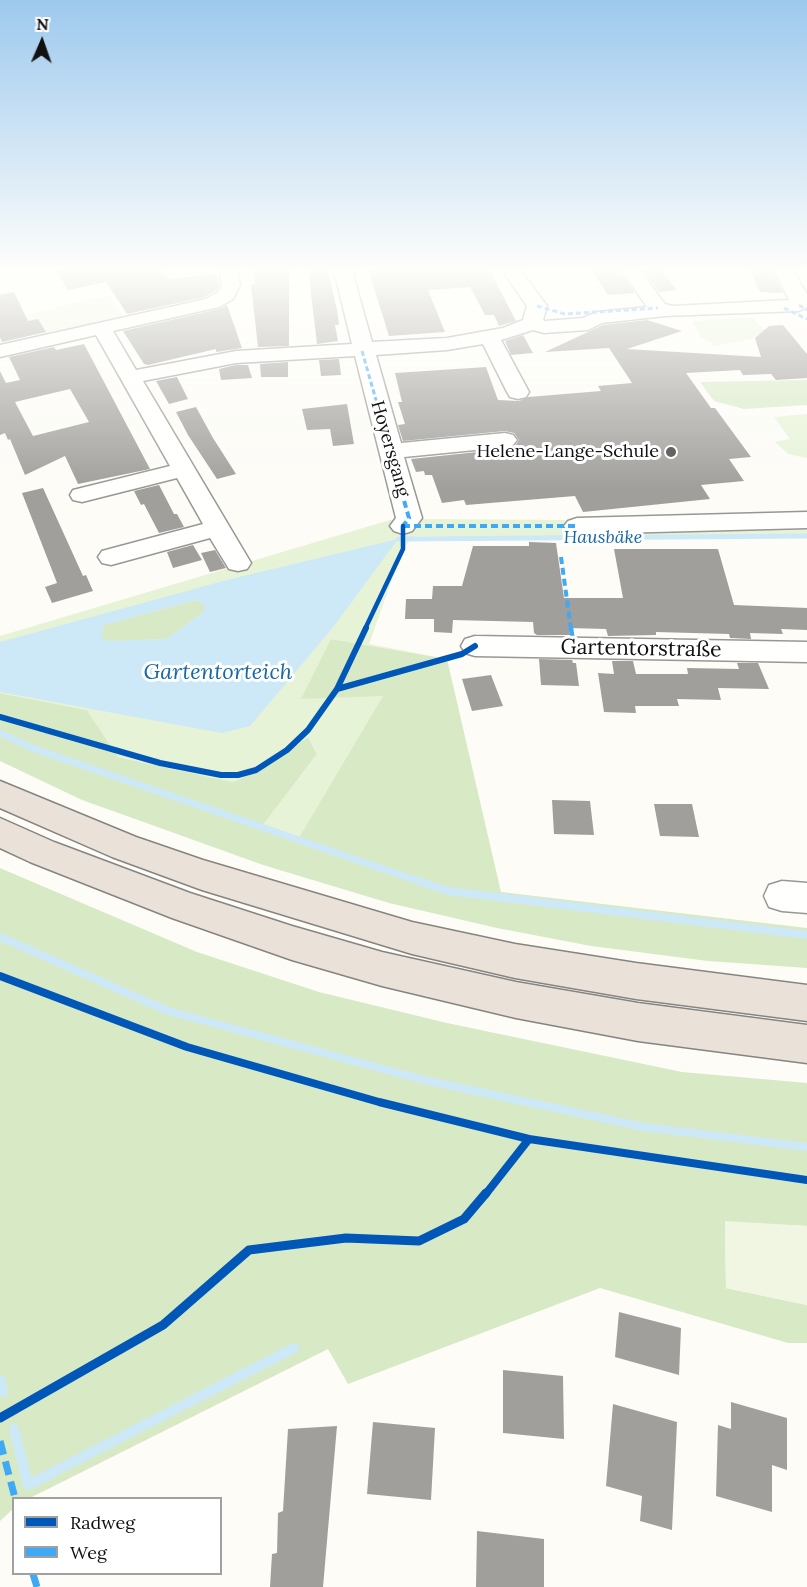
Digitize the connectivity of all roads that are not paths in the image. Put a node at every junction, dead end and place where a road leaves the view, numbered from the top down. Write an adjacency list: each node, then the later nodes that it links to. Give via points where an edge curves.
1 (46, 341): 6 (street)
2 (110, 341): 8 (street)
3 (360, 341): 7 (street, Hoyersgang)
4 (461, 341): 7 (street)
5 (492, 341): 9 (street)
6 (0, 351)
7 (362, 351): 8 (street, via 236,357); 11 (street, Hoyersgang)
8 (132, 377): 12 (street)
9 (518, 392)
10 (505, 440): 11 (street)
11 (391, 451): 15 (street, Hoyersgang, via 409,518)
12 (185, 469): 13 (street); 17 (street)
13 (82, 495)
14 (807, 520): 16 (street)
15 (403, 526)
16 (577, 526)
17 (217, 528): 18 (street); 19 (street)
18 (111, 558)
19 (238, 563)
20 (475, 646): 21 (street, Gartentorstraße)
21 (807, 652)
22 (0, 794): 24 (highway, via 54,819 202,875 412,938 515,961 636,981)
23 (0, 832): 25 (highway, via 185,907 382,969 516,1000 638,1022)
24 (807, 1003)
25 (807, 1044)

